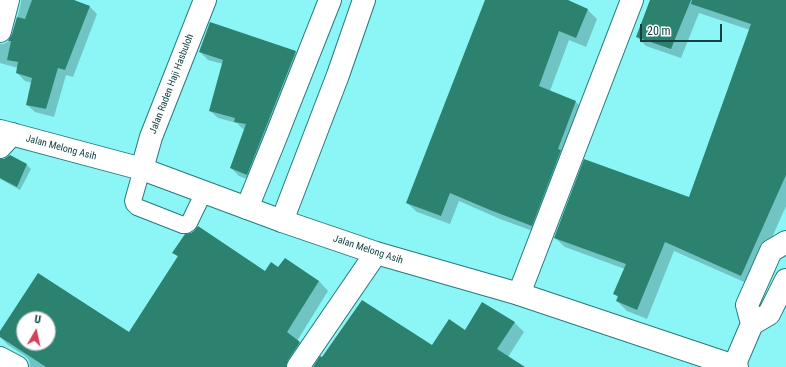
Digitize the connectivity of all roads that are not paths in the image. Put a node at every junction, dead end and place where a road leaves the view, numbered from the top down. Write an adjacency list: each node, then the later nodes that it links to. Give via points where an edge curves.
1 (8, 0): 6 (street)
2 (205, 0): 8 (street, Jalan Raden Haji Hasbuloh, via 151,137)
3 (330, 0): 10 (street)
4 (364, 0): 11 (street)
5 (632, 0): 15 (street)
6 (0, 31)
7 (4, 137): 8 (street, Jalan Melong Asih)
8 (142, 169): 9 (street, Jalan Melong Asih); 9 (lane, via 133,201 137,208 186,225 190,223)
9 (204, 192): 10 (street, Jalan Melong Asih)
10 (247, 208): 11 (street, Jalan Melong Asih)
11 (282, 221): 13 (street, Jalan Melong Asih)
12 (786, 242): 16 (street, via 771,252 747,305)
13 (376, 253): 15 (street, Jalan Melong Asih); 20 (street)
14 (786, 280): 16 (street, via 769,314)
15 (519, 294): 18 (street, Jalan Melong Asih)
16 (752, 324): 18 (street)
17 (0, 358): 19 (street)
18 (736, 366)
19 (17, 367)
20 (298, 367)

